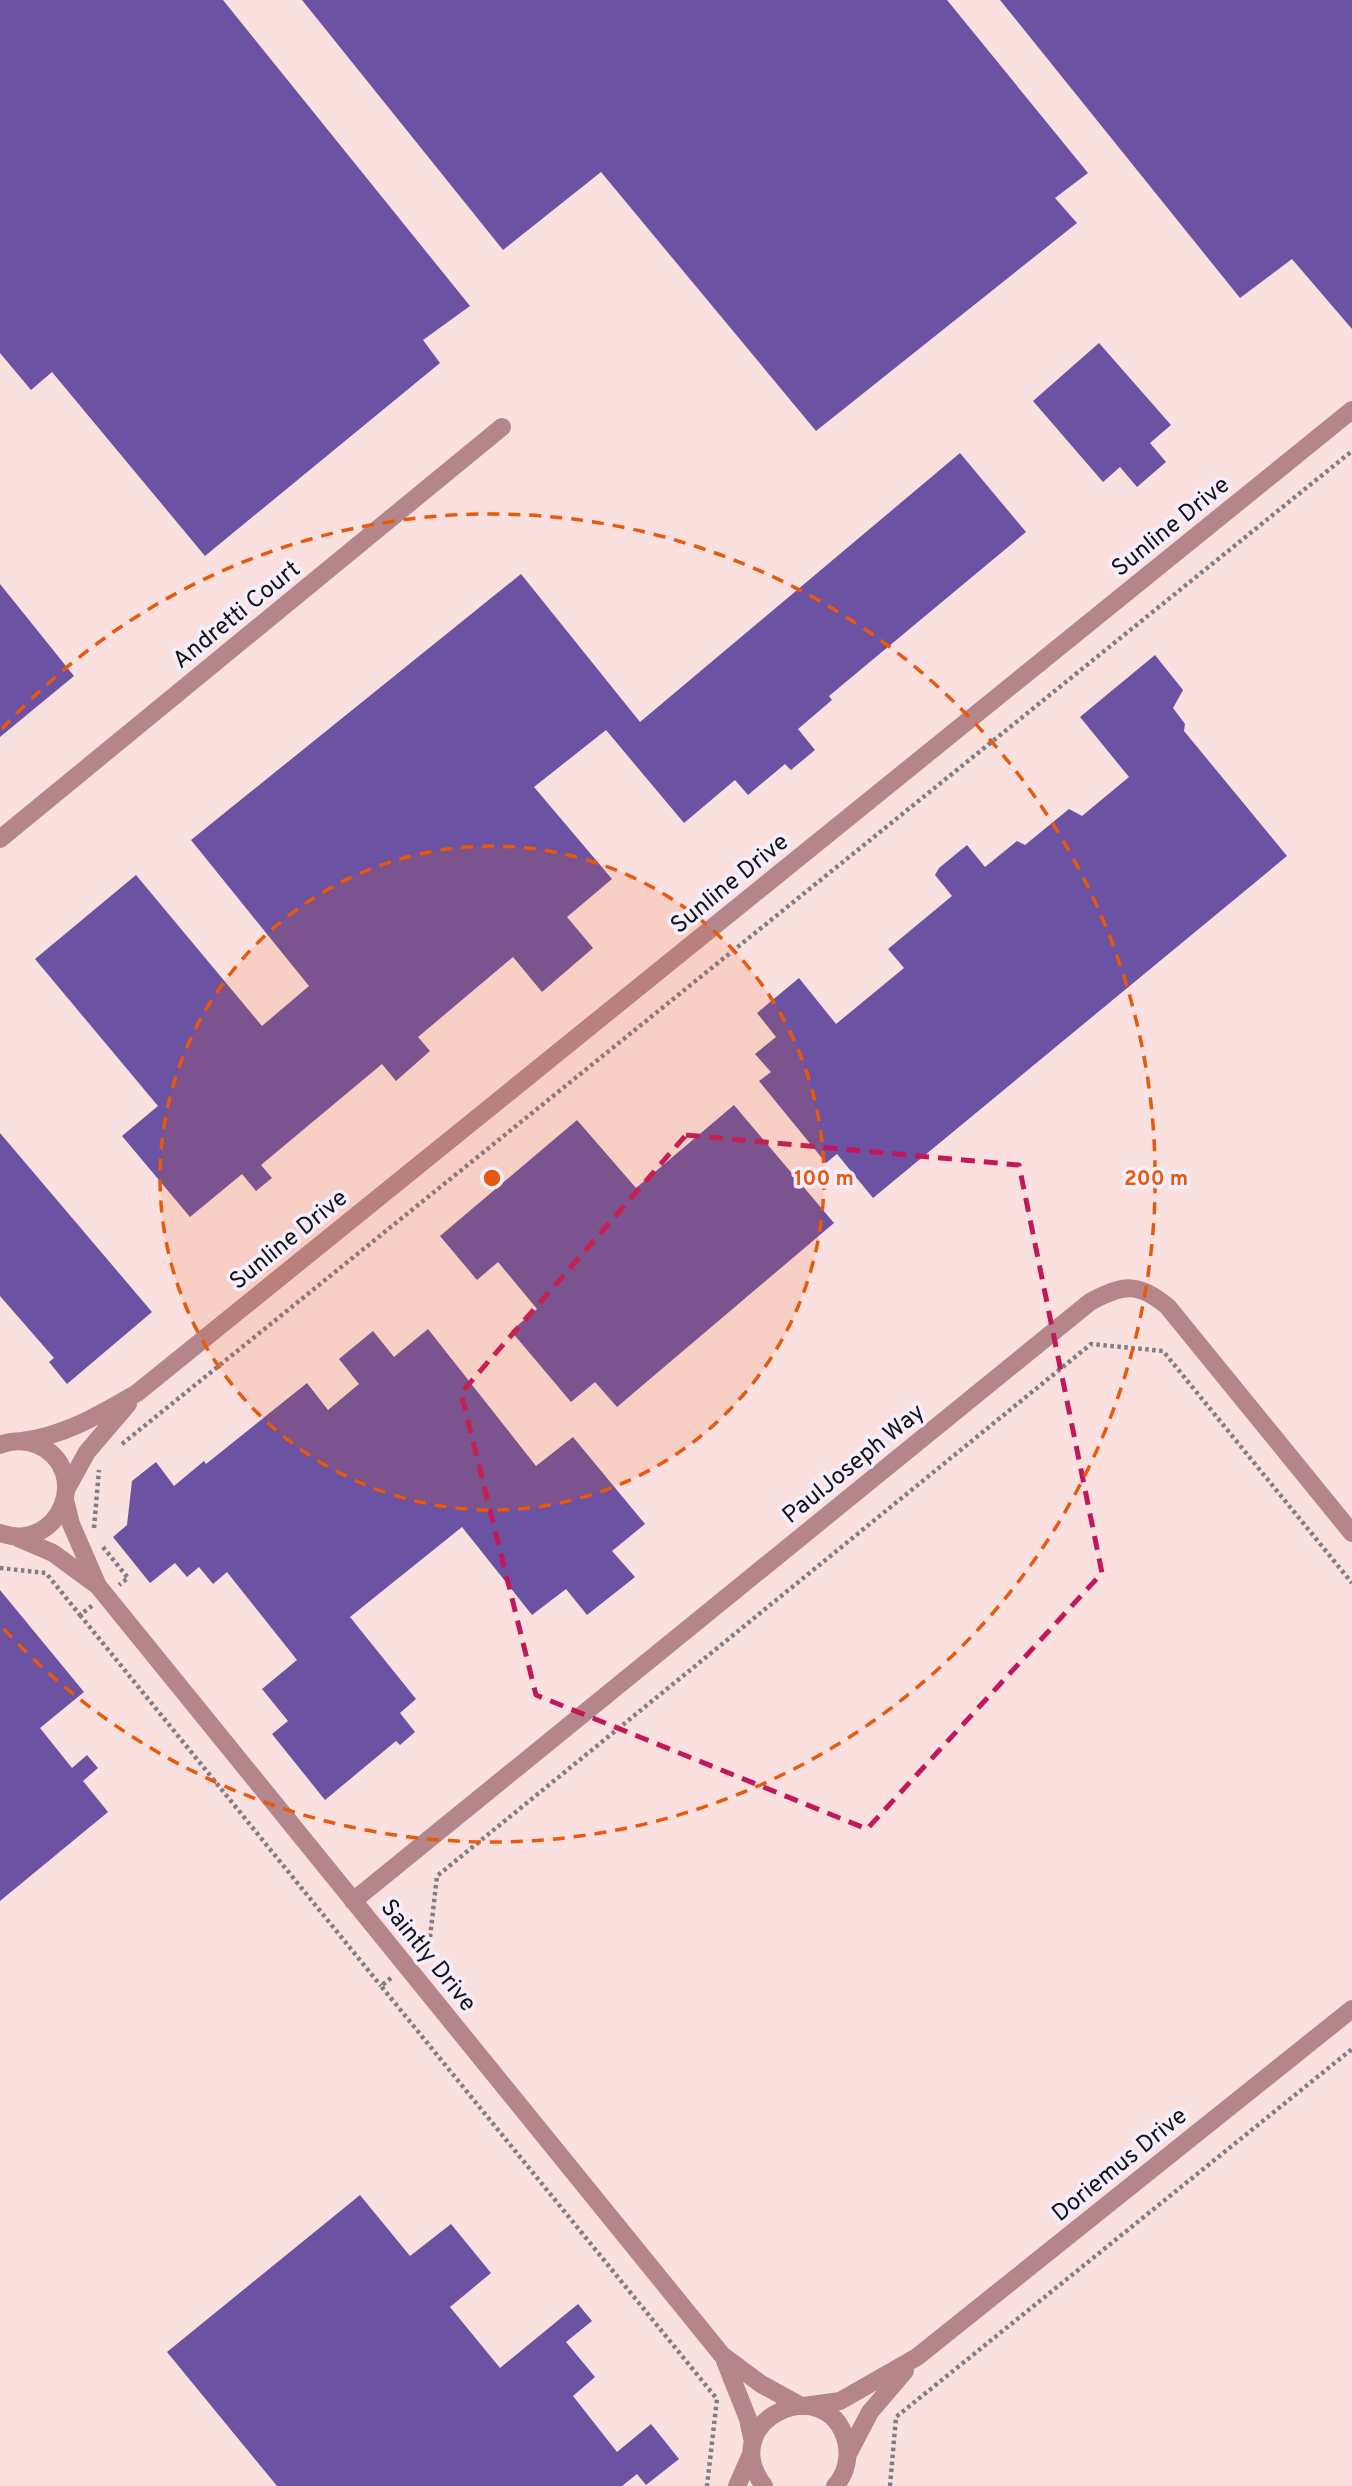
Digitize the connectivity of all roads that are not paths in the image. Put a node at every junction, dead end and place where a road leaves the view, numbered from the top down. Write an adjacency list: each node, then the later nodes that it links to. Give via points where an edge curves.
1 (1352, 410): 4 (street, Sunline Drive)
2 (502, 427): 3 (street, Andretti Court)
3 (0, 839)
4 (137, 1393): 6 (street, Sunline Drive, via 69,1430); 8 (street, Sunline Drive, via 87,1452)
5 (0, 1430): 6 (street)
6 (21, 1441): 7 (street, Sunline Drive); 8 (street, Saintly Drive, via 42,1447 57,1461 65,1479)
7 (0, 1445)
8 (65, 1495): 10 (street, Sunline Drive, via 57,1517 43,1530); 11 (street, Saintly Drive, via 71,1524)
9 (1352, 1533): 12 (street, PaulJoseph Way, via 1168,1307 1152,1293 1133,1288 1111,1290)
10 (4, 1535): 11 (street, Saintly Drive, via 53,1553)
11 (102, 1591): 12 (street, Saintly Drive)
12 (353, 1901): 14 (street, Saintly Drive)
13 (1352, 2009): 15 (street, Doriemus Drive)
14 (722, 2355): 16 (street, Saintly Drive, via 746,2375); 17 (street, Saintly Drive, via 748,2419)
15 (917, 2357): 16 (street, Doriemus Drive, via 840,2401); 18 (street, Doriemus Drive, via 870,2412)
16 (803, 2406): 17 (street, Doriemus Drive, via 771,2415); 18 (street, Saintly Drive, via 824,2412 839,2425)
17 (753, 2445): 19 (street, Doriemus Drive); 20 (street, Saintly Drive, via 753,2465)
18 (847, 2459): 21 (street, Doriemus Drive); 22 (street, Saintly Drive)
19 (737, 2486)
20 (764, 2486)
21 (835, 2486)
22 (852, 2486)

